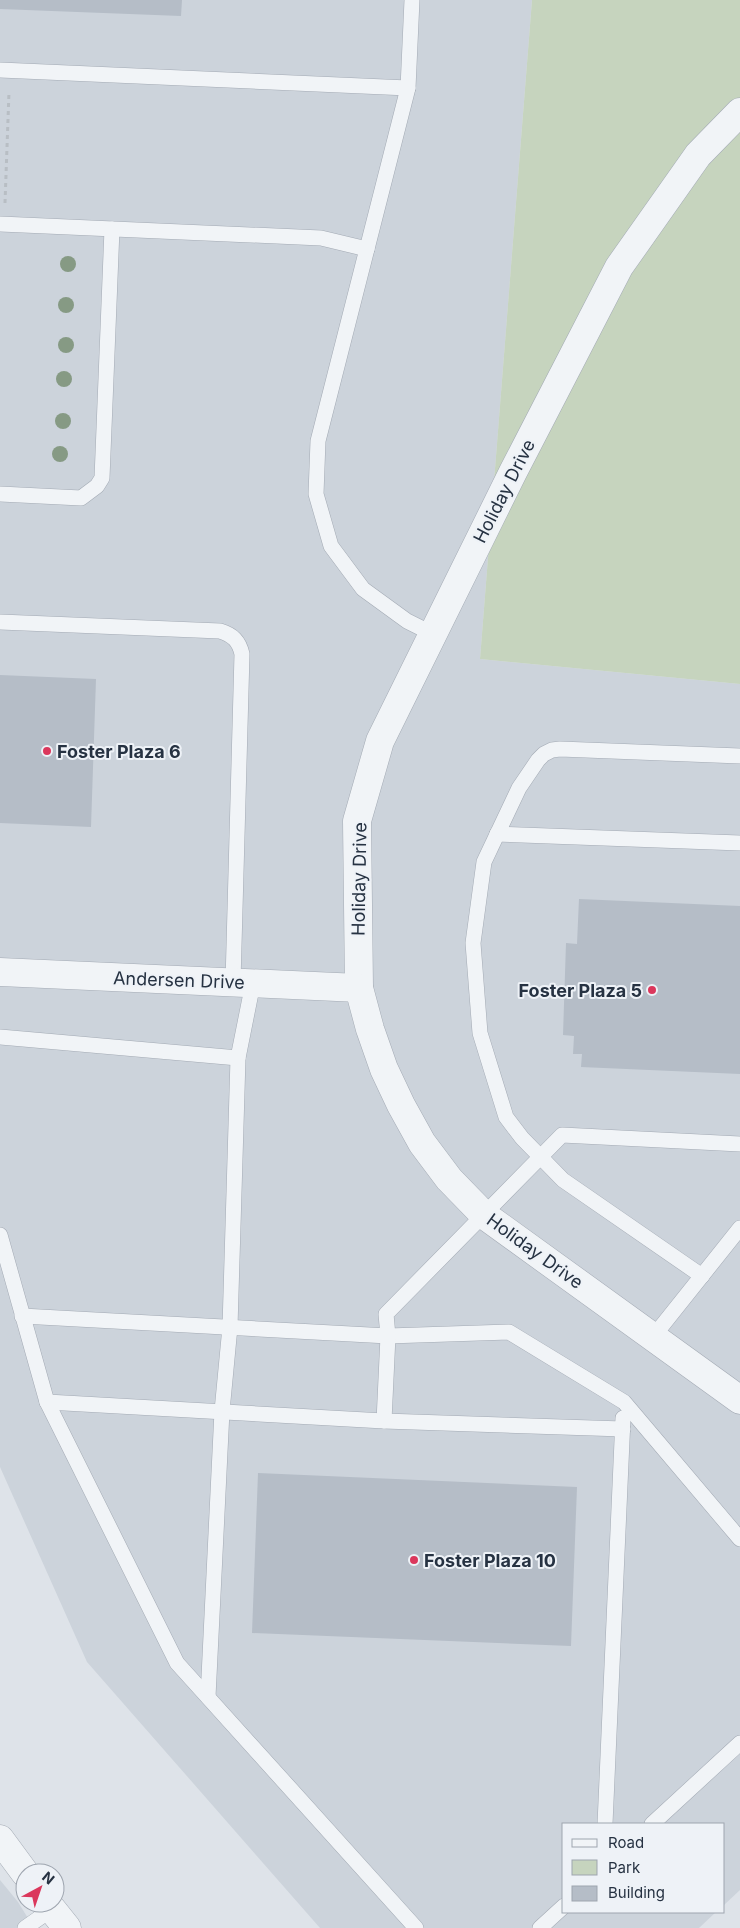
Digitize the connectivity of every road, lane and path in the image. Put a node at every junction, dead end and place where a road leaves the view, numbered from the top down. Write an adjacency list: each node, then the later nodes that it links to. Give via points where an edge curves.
1 (412, 0): 3 (lane)
2 (0, 70): 3 (lane)
3 (408, 88): 9 (lane)
4 (9, 89): 6 (path)
5 (740, 112): 12 (street, Holiday Drive, via 698,155 619,267)
6 (5, 207)
7 (0, 224): 8 (lane)
8 (112, 229): 9 (lane, via 322,238); 10 (lane, via 102,478 81,498)
9 (367, 249): 12 (lane, via 318,441 316,494 331,546 363,589 407,621)
10 (0, 494)
11 (0, 622): 17 (lane, via 220,631 235,639 240,646)
12 (433, 634): 18 (street, Holiday Drive, via 380,741 358,821)
13 (740, 756): 14 (lane, via 552,750 538,760 519,788)
14 (498, 834): 15 (lane); 22 (lane, via 484,862 473,943 480,1033 506,1117)
15 (740, 843)
16 (0, 972): 17 (street, Andersen Drive)
17 (243, 982): 18 (street, Andersen Drive); 20 (lane)
18 (359, 988): 23 (street, Holiday Drive, via 384,1069 401,1105 422,1143 449,1179)
19 (0, 1038): 20 (lane)
20 (238, 1058): 28 (lane)
21 (740, 1144): 22 (lane, via 562,1135)
22 (541, 1158): 23 (lane); 26 (lane, via 563,1180)
23 (484, 1215): 29 (lane, via 386,1314); 30 (street, Holiday Drive)
24 (740, 1228): 26 (lane)
25 (0, 1235): 27 (lane)
26 (702, 1276): 30 (lane)
27 (22, 1316): 28 (lane); 32 (lane)
28 (230, 1327): 29 (lane); 34 (lane)
29 (388, 1336): 33 (lane, via 509,1332); 35 (lane)
30 (653, 1338): 31 (street, Holiday Drive)
31 (739, 1397)
32 (47, 1402): 34 (lane); 38 (lane, via 177,1663)
33 (624, 1402): 36 (lane); 37 (lane)
34 (222, 1411): 35 (lane); 38 (lane)
35 (384, 1421): 36 (lane)
36 (622, 1429): 40 (lane)
37 (740, 1539)
38 (208, 1697): 47 (lane)
39 (740, 1743): 41 (lane)
40 (605, 1823)
41 (653, 1823)
42 (0, 1839): 43 (street)
43 (18, 1863)
44 (562, 1908): 48 (lane)
45 (55, 1913): 46 (lane)
46 (25, 1928)
47 (416, 1928)
48 (540, 1928)

